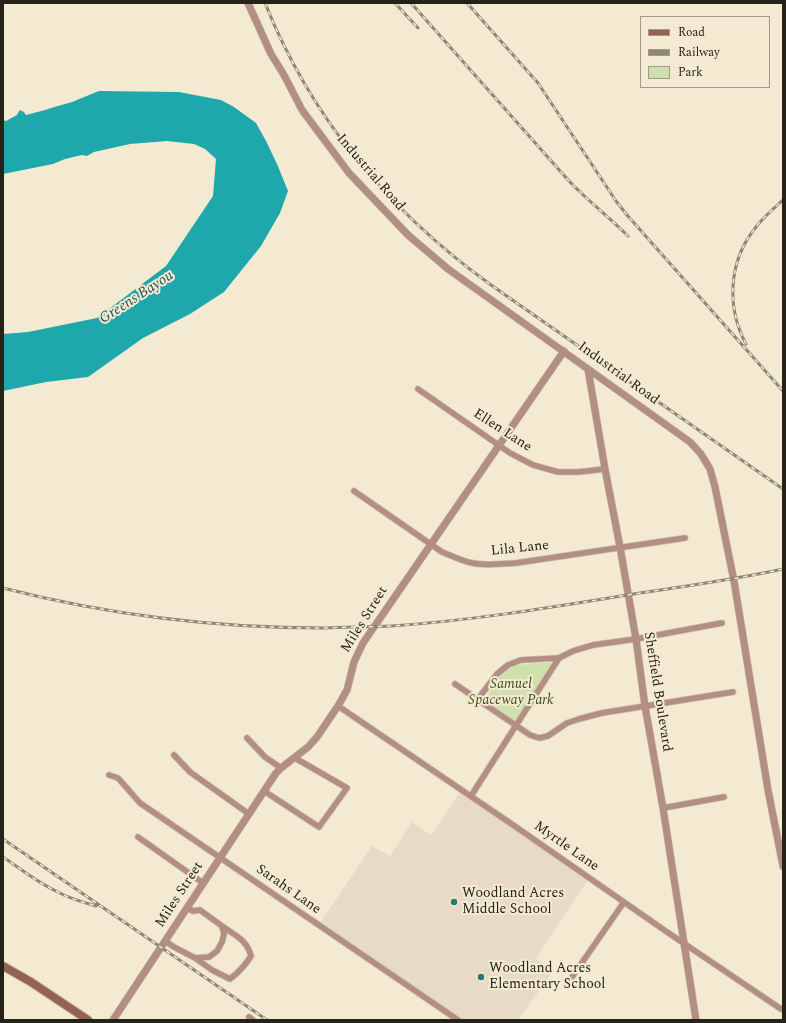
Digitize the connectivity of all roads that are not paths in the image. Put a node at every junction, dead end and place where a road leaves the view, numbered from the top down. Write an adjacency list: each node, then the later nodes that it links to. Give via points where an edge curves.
1 (248, 3): 2 (street, Industrial Road, via 271,54 302,110 357,182 408,235 448,269)
2 (564, 351): 3 (street, Industrial Road); 5 (street, Miles Street)
3 (588, 369): 6 (street, Sheffield Boulevard); 32 (street, Industrial Road, via 690,442 710,469 734,581)
4 (418, 389): 5 (street, Ellen Lane)
5 (499, 445): 6 (street, Ellen Lane, via 533,466 558,472); 9 (street, Miles Street)
6 (605, 469): 10 (street, Sheffield Boulevard)
7 (354, 491): 9 (street, Lila Lane)
8 (685, 538): 10 (street, Lila Lane)
9 (431, 545): 10 (street, Lila Lane, via 461,560 494,565); 17 (street, Miles Street, via 359,650 347,690)
10 (620, 547): 12 (street, Sheffield Boulevard)
11 (722, 623): 12 (street)
12 (636, 639): 13 (street, via 593,645); 18 (street, Sheffield Boulevard)
13 (559, 658): 16 (street, via 521,660 508,665 497,674); 19 (street)
14 (455, 684): 16 (street)
15 (733, 692): 18 (street)
16 (478, 699): 19 (street)
17 (338, 706): 22 (street, Miles Street, via 317,737); 26 (street, Myrtle Lane)
18 (645, 706): 19 (street, via 579,719 567,723 548,736 539,738); 28 (street, Sheffield Boulevard)
19 (516, 725): 26 (street)
20 (247, 738): 23 (street, via 265,757)
21 (174, 755): 29 (street, via 190,772)
22 (295, 758): 23 (street, Miles Street); 25 (street, via 347,788 319,827)
23 (281, 768): 25 (street, Miles Street)
24 (109, 775): 31 (street, Sarahs Lane, via 118,778 140,803)
25 (264, 791): 29 (street, Miles Street)
26 (471, 796): 34 (street, Myrtle Lane)
27 (724, 797): 28 (street)
28 (663, 808): 38 (street, Sheffield Boulevard)
29 (249, 814): 31 (street, Miles Street)
30 (138, 837): 33 (street)
31 (220, 858): 33 (street, Miles Street); 45 (street, Sarahs Lane)
32 (783, 866)
33 (203, 883): 35 (street, Miles Street)
34 (624, 902): 38 (street, Myrtle Lane); 41 (street)
35 (187, 908): 36 (street, via 193,911 200,910); 37 (street, Miles Street)
36 (222, 926): 39 (street, via 224,934 217,951 209,957); 39 (street, via 245,942 251,956 244,966 230,979)
37 (165, 941): 39 (street); 44 (street, Miles Street)
38 (684, 943): 42 (street, Myrtle Lane); 46 (street, Sheffield Boulevard)
39 (195, 958)
40 (3, 966): 43 (main road)
41 (572, 977)
42 (781, 1009)
43 (88, 1020)
44 (113, 1020)
45 (458, 1020)
46 (696, 1020)

